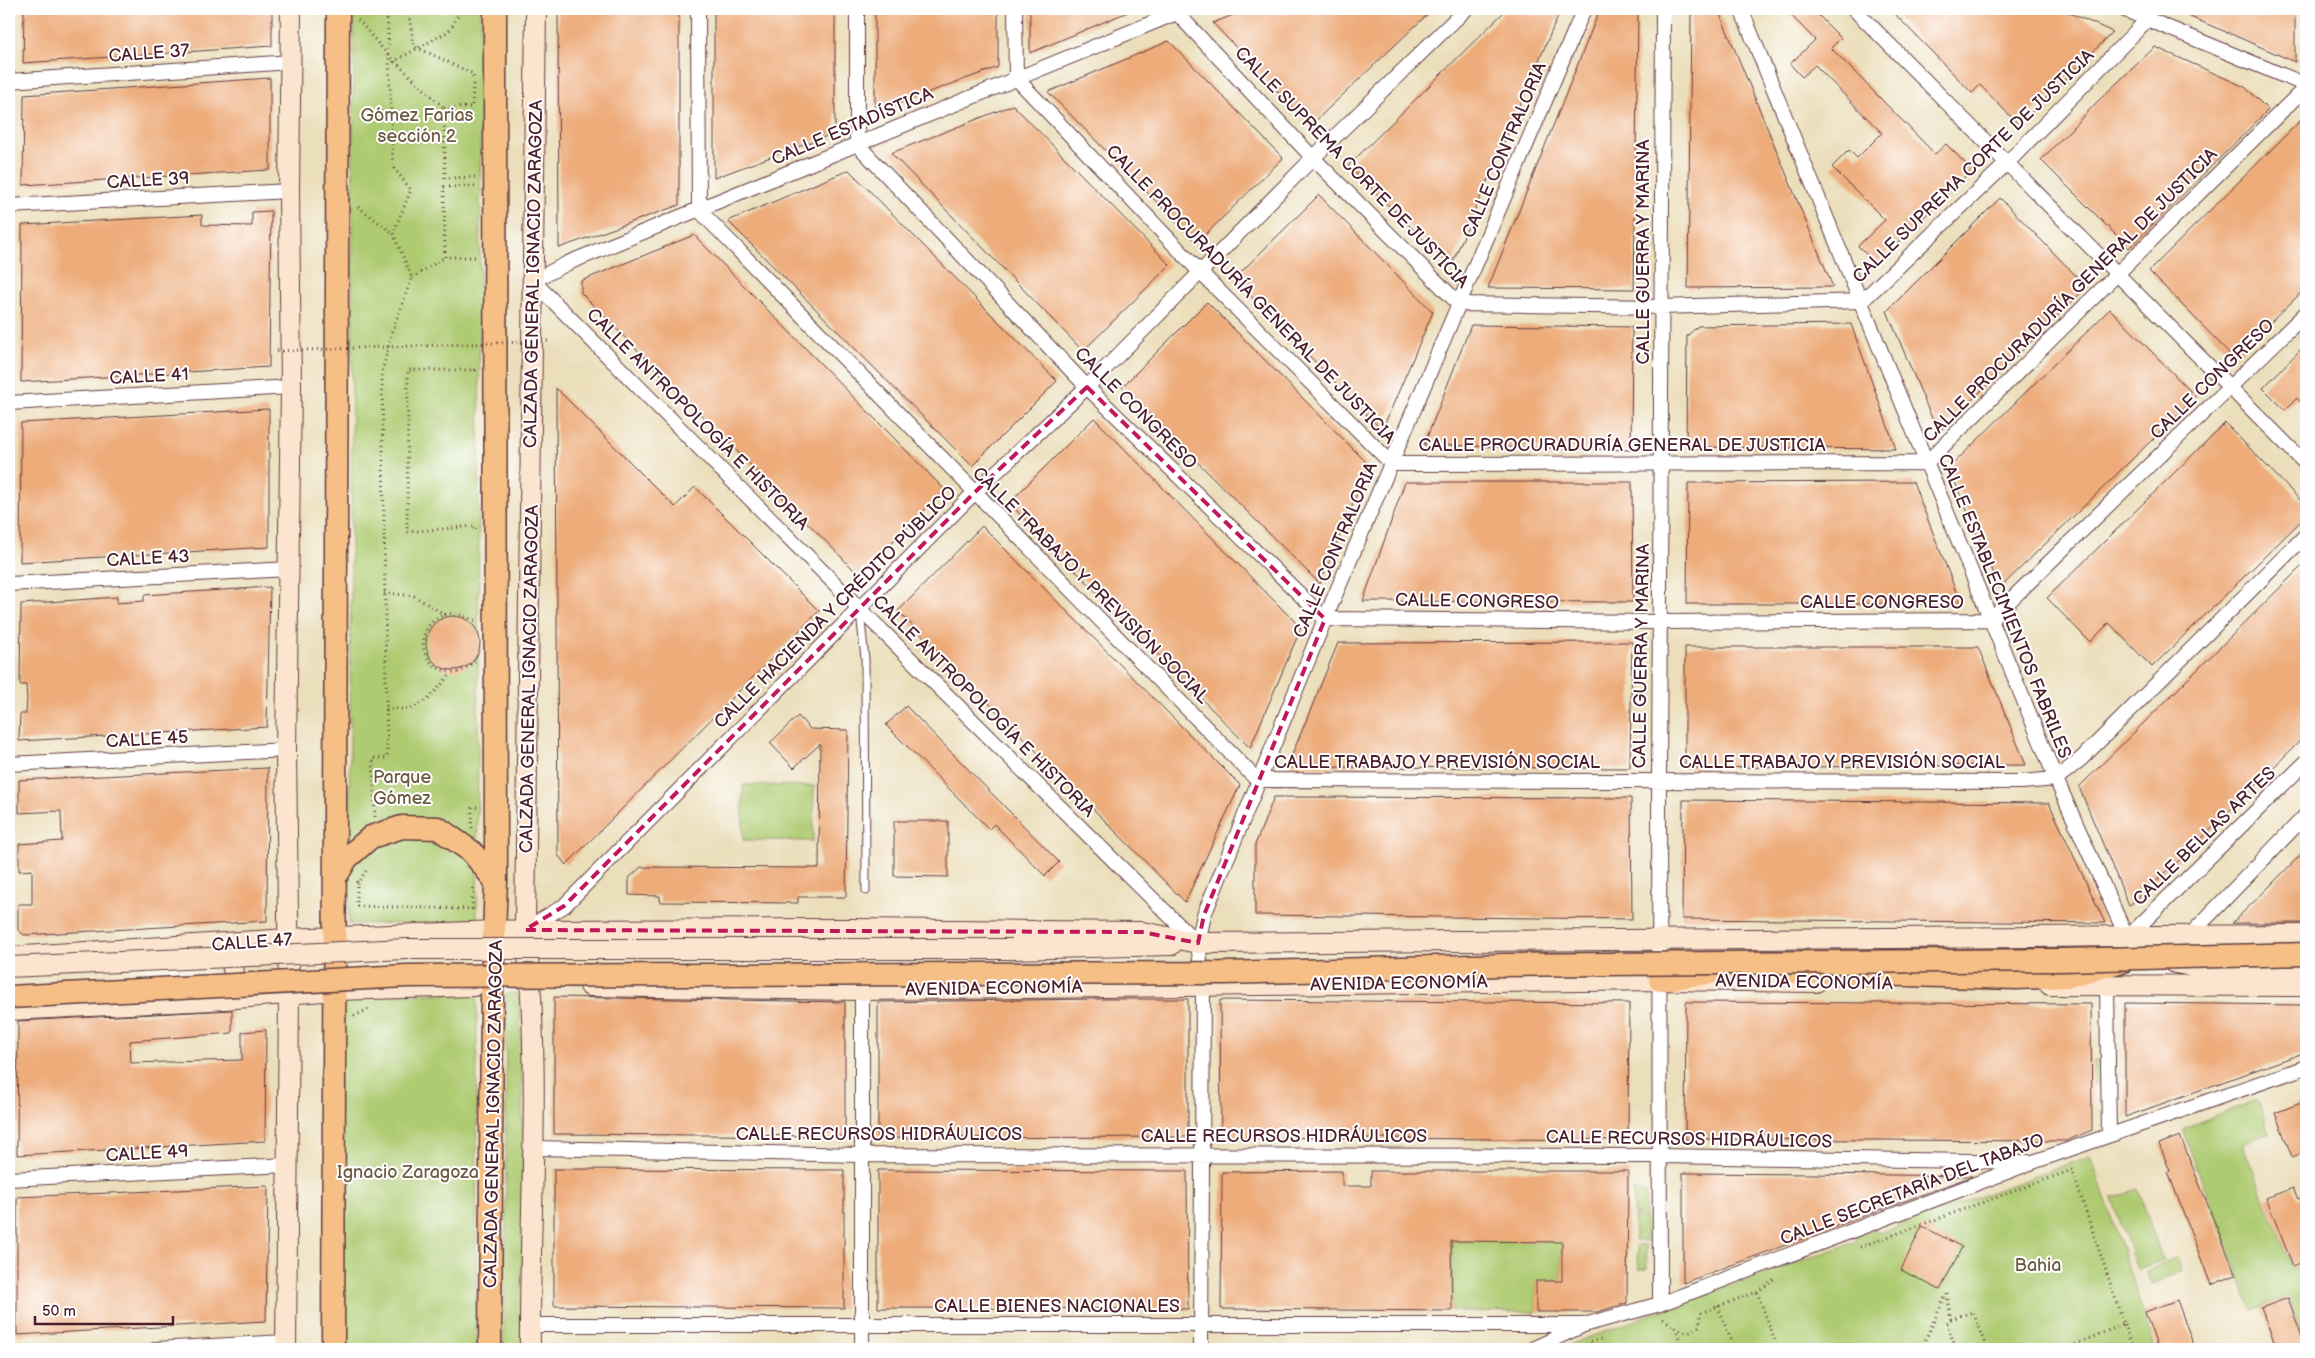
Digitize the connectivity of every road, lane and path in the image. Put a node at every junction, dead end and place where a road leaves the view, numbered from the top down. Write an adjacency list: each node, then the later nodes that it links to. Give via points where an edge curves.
1 (291, 9): 23 (main road)
2 (338, 9): 86 (main road)
3 (387, 9): 21 (path)
4 (411, 9): 20 (path, via 409,16 414,46)
5 (462, 9): 20 (path, via 449,30)
6 (495, 9): 88 (main road, CALZADA GENERAL IGNACIO ZARAGOZA)
7 (536, 9): 42 (main road, CALZADA GENERAL IGNACIO ZARAGOZA)
8 (698, 9): 35 (street)
9 (857, 9): 29 (street)
10 (1015, 9): 25 (street)
11 (1466, 9): 30 (street, CALLE HACIENDA Y CRÉDITO PÚBLICO)
12 (1584, 9): 44 (street, CALLE CONTRALORIA)
13 (1663, 9): 45 (street, CALLE GUERRA Y MARINA)
14 (1741, 9): 43 (street, CALLE ESTABLECIMIENTOS FABRILES)
15 (1854, 9): 31 (street)
16 (2123, 9): 18 (street)
17 (1180, 10): 25 (street, CALLE ESTADÍSTICA); 30 (street, CALLE SUPREMA CORTE DE JUSTICIA)
18 (2148, 14): 27 (street); 31 (street, CALLE SUPREMA CORTE DE JUSTICIA)
19 (358, 20): 21 (path)
20 (418, 48): 22 (path); 28 (path, via 473,74 472,107)
21 (389, 56): 22 (path); 24 (path)
22 (394, 61): 24 (path); 28 (path)
23 (291, 62): 26 (street, CALLE 37); 32 (main road)
24 (389, 64): 36 (path, via 392,167 411,190)
25 (1016, 78): 29 (street, CALLE ESTADÍSTICA); 39 (street, CALLE PROCURADURÍA GENERAL DE JUSTICIA)
26 (9, 81)
27 (2306, 86): 40 (street, CALLE PROCURADURÍA GENERAL DE JUSTICIA)
28 (444, 108): 37 (path, via 445,178 478,177 478,186 444,187)
29 (857, 144): 35 (street, CALLE ESTADÍSTICA); 53 (street, CALLE CONGRESO)
30 (1313, 158): 39 (street, CALLE HACIENDA Y CRÉDITO PÚBLICO); 44 (street, CALLE SUPREMA CORTE DE JUSTICIA)
31 (2006, 164): 40 (street); 43 (street, CALLE SUPREMA CORTE DE JUSTICIA)
32 (289, 191): 33 (street, CALLE 39); 52 (main road)
33 (9, 206)
34 (358, 207): 36 (path)
35 (699, 210): 42 (street, CALLE ESTADÍSTICA, via 568,263); 60 (street, CALLE TRABAJO Y PREVISIÓN SOCIAL)
36 (393, 232): 41 (path)
37 (445, 257): 38 (path, via 477,256); 41 (path)
38 (477, 266)
39 (1200, 272): 53 (street, CALLE HACIENDA Y CRÉDITO PÚBLICO); 56 (street, CALLE PROCURADURÍA GENERAL DE JUSTICIA)
40 (2117, 275): 54 (street); 58 (street, CALLE PROCURADURÍA GENERAL DE JUSTICIA)
41 (412, 278): 65 (path, via 393,328 382,372)
42 (533, 281): 66 (street, CALLE ANTROPOLOGÍA E HISTORIA); 91 (main road, CALZADA GENERAL IGNACIO ZARAGOZA)
43 (1862, 301): 45 (street, CALLE SUPREMA CORTE DE JUSTICIA); 58 (street, CALLE ESTABLECIMIENTOS FABRILES)
44 (1459, 304): 45 (street, CALLE SUPREMA CORTE DE JUSTICIA); 56 (street, CALLE CONTRALORIA)
45 (1661, 307): 57 (street, CALLE GUERRA Y MARINA)
46 (2306, 313): 54 (street, CALLE CONGRESO)
47 (551, 340): 49 (path, bridge)
48 (476, 342): 50 (path)
49 (277, 351)
50 (476, 352)
51 (476, 361): 61 (path, via 475,370 408,370 407,532 475,526)
52 (291, 387): 55 (street, CALLE 41); 63 (main road)
53 (1087, 387): 60 (street, CALLE HACIENDA Y CRÉDITO PÚBLICO); 69 (street, CALLE CONGRESO)
54 (2230, 388): 59 (street); 70 (street, CALLE CONGRESO)
55 (9, 403)
56 (1392, 464): 57 (street, CALLE PROCURADURÍA GENERAL DE JUSTICIA); 69 (street, CALLE CONTRALORIA)
57 (1662, 464): 58 (street, CALLE PROCURADURÍA GENERAL DE JUSTICIA); 71 (street, CALLE GUERRA Y MARINA)
58 (1926, 464): 70 (street, CALLE ESTABLECIMIENTOS FABRILES)
59 (2306, 464)
60 (974, 493): 66 (street, CALLE HACIENDA Y CRÉDITO PÚBLICO); 79 (street, CALLE TRABAJO Y PREVISIÓN SOCIAL)
61 (475, 535)
62 (2306, 535): 78 (street, via 2081,759)
63 (289, 570): 64 (street, CALLE 43); 75 (main road)
64 (9, 584)
65 (384, 593): 68 (path, via 414,596); 74 (path)
66 (860, 609): 89 (lane, via 865,658); 91 (street, CALLE HACIENDA Y CRÉDITO PÚBLICO, via 564,906); 98 (street, CALLE ANTROPOLOGÍA E HISTORIA)
67 (475, 612): 68 (path, via 475,621 460,614)
68 (445, 615): 73 (path, via 432,623 423,640 427,659 434,666)
69 (1325, 619): 71 (street, CALLE CONGRESO); 79 (street, CALLE CONTRALORIA)
70 (1990, 620): 71 (street, CALLE CONGRESO); 78 (street, CALLE ESTABLECIMIENTOS FABRILES)
71 (1661, 622): 80 (street, CALLE GUERRA Y MARINA)
72 (477, 667): 73 (path, via 477,660 460,672)
73 (451, 673): 74 (path, via 424,702 411,709)
74 (386, 710): 83 (path, via 387,758 373,758 377,816)
75 (286, 750): 77 (street, CALLE 45); 96 (main road)
76 (2306, 762): 100 (street, CALLE BELLAS ARTES)
77 (9, 764)
78 (2056, 779): 80 (street, CALLE TRABAJO Y PREVISIÓN SOCIAL, via 2022,782); 100 (street, CALLE ESTABLECIMIENTOS FABRILES)
79 (1257, 780): 80 (street, CALLE TRABAJO Y PREVISIÓN SOCIAL); 98 (street, CALLE CONTRALORIA, via 1204,915)
80 (1659, 781): 97 (street, CALLE GUERRA Y MARINA)
81 (479, 804): 84 (path, via 479,807 472,808)
82 (2303, 821): 94 (street)
83 (369, 822)
84 (472, 836)
85 (374, 859): 87 (path, via 357,884 357,906 472,909)
86 (336, 875): 88 (main road, via 347,858 371,837 402,827 438,828 472,852); 95 (main road)
87 (473, 880)
88 (496, 882): 92 (main road, CALZADA GENERAL IGNACIO ZARAGOZA)
89 (866, 892)
90 (609, 929): 91 (main road); 98 (main road, via 1142,932); 109 (main road, via 592,944 591,956 595,970)
91 (525, 930): 92 (main road); 108 (main road, CALZADA GENERAL IGNACIO ZARAGOZA)
92 (495, 931): 95 (main road, CALLE 47); 107 (main road, CALZADA GENERAL IGNACIO ZARAGOZA)
93 (2306, 935): 94 (main road)
94 (2189, 936): 100 (main road)
95 (336, 938): 96 (main road, CALLE 47); 112 (main road)
96 (287, 939): 99 (main road, CALLE 47); 114 (main road)
97 (1660, 939): 98 (main road); 100 (main road); 105 (street, CALLE GUERRA Y MARINA)
98 (1198, 943): 103 (main road, bridge, via 1151,947 406,949); 106 (street, CALLE CONTRALORIA)
99 (207, 944): 102 (main road, CALLE 47); 116 (main road, via 226,954 235,972 229,991)
100 (2127, 948): 101 (main road, bridge); 104 (main road, via 2167,962 2203,968); 105 (main road, via 2069,976 2016,978 1727,970); 115 (main road, bridge, via 1217,973 406,976)
101 (2306, 954)
102 (9, 957)
103 (9, 967)
104 (2306, 969)
105 (1660, 980): 106 (main road, AVENIDA ECONOMÍA); 110 (main road, AVENIDA ECONOMÍA); 125 (street, CALLE GUERRA Y MARINA)
106 (1203, 985): 113 (main road, AVENIDA ECONOMÍA); 123 (street, CALLE CONTRALORIA)
107 (492, 986): 108 (main road, AVENIDA ECONOMÍA); 112 (main road); 143 (main road, CALZADA GENERAL IGNACIO ZARAGOZA)
108 (532, 986): 109 (main road, AVENIDA ECONOMÍA); 122 (main road, CALZADA GENERAL IGNACIO ZARAGOZA)
109 (612, 986): 113 (main road, AVENIDA ECONOMÍA)
110 (2107, 986): 111 (main road, AVENIDA ECONOMÍA); 121 (street)
111 (2306, 986)
112 (336, 990): 114 (main road); 142 (main road)
113 (862, 990): 124 (street)
114 (288, 994): 116 (main road); 127 (main road)
115 (9, 997)
116 (211, 1000): 118 (main road)
117 (378, 1004): 119 (path)
118 (9, 1010)
119 (354, 1016)
120 (2306, 1067): 121 (street, CALLE SECRETARÍA DEL TABAJO)
121 (2109, 1135): 126 (street, CALLE SECRETARÍA DEL TABAJO)
122 (535, 1148): 124 (street, CALLE RECURSOS HIDRÁULICOS); 136 (main road, CALZADA GENERAL IGNACIO ZARAGOZA)
123 (1203, 1154): 124 (street, CALLE RECURSOS HIDRÁULICOS); 125 (street, CALLE RECURSOS HIDRÁULICOS); 138 (street, CALLE CONTRALORIA)
124 (861, 1155): 137 (street)
125 (1658, 1156): 126 (street, CALLE RECURSOS HIDRÁULICOS); 132 (street, CALLE GUERRA Y MARINA)
126 (2033, 1162): 132 (street, CALLE SECRETARÍA DEL TABAJO)
127 (287, 1164): 128 (street, CALLE 49); 140 (main road)
128 (9, 1179)
129 (1859, 1247): 135 (path, via 2072,1170)
130 (1776, 1278): 131 (path)
131 (1757, 1292): 133 (path); 150 (path)
132 (1660, 1304): 139 (street, CALLE SECRETARÍA DEL TABAJO)
133 (1718, 1306): 148 (path, via 1700,1313 1700,1325 1692,1332 1684,1332 1676,1326); 149 (path)
134 (1951, 1318): 151 (path, via 1947,1294); 152 (path, via 1947,1324); 153 (path, via 1973,1312)
135 (2124, 1324): 154 (path); 155 (path)
136 (530, 1325): 137 (street, CALLE BIENES NACIONALES); 144 (main road, CALZADA GENERAL IGNACIO ZARAGOZA)
137 (862, 1325): 138 (street, CALLE BIENES NACIONALES); 145 (street)
138 (1201, 1325): 139 (street, CALLE BIENES NACIONALES); 146 (street, CALLE CONTRALORIA)
139 (1584, 1325): 147 (street, CALLE SECRETARÍA DEL TABAJO)
140 (286, 1346): 141 (street)
141 (156, 1349)
142 (334, 1349)
143 (490, 1349)
144 (530, 1349)
145 (862, 1349)
146 (1201, 1349)
147 (1532, 1349)
148 (1682, 1349)
149 (1734, 1349)
150 (1778, 1349)
151 (1921, 1349)
152 (1956, 1349)
153 (1988, 1349)
154 (2064, 1349)
155 (2133, 1349)

